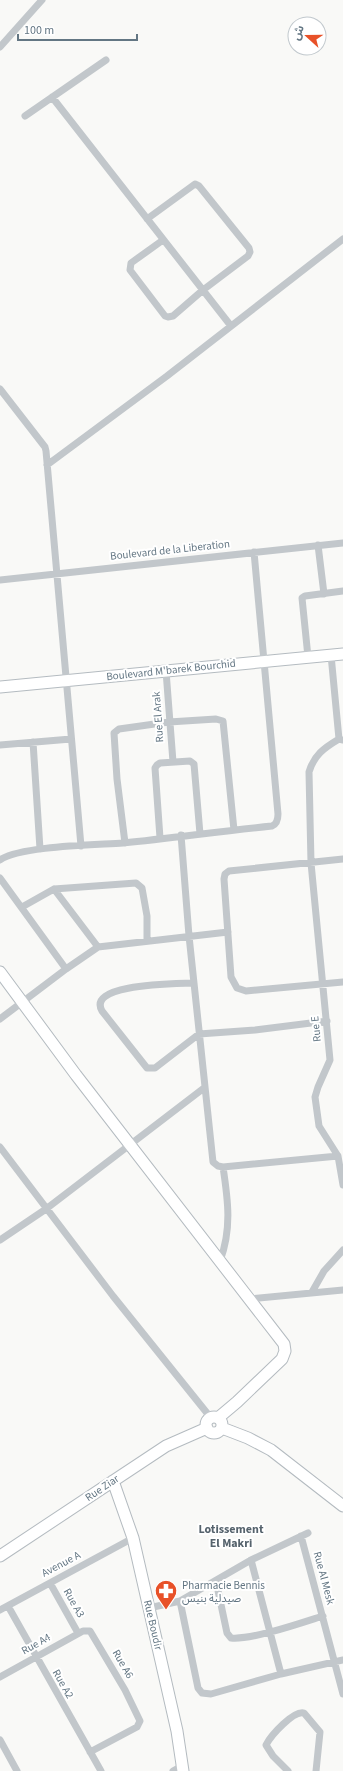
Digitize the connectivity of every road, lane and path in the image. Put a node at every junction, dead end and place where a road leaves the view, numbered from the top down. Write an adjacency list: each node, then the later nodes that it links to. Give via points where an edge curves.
1 (37, 2): 2 (street)
2 (0, 47)
3 (106, 60): 4 (street)
4 (52, 97): 5 (street); 6 (street)
5 (25, 116)
6 (147, 219): 8 (street); 9 (street, via 195,184 249,248 248,256)
7 (343, 239): 10 (street)
8 (163, 240): 9 (street); 9 (street, via 131,263 130,270 164,316 173,316)
9 (203, 290): 10 (street)
10 (231, 326): 12 (street)
11 (0, 389): 12 (street, via 45,447)
12 (47, 465): 16 (street)
13 (343, 543): 14 (street, Boulevard de la Liberation)
14 (318, 545): 15 (street, Boulevard de la Liberation); 19 (street)
15 (254, 552): 16 (street, Boulevard de la Liberation); 23 (street)
16 (56, 574): 17 (street, Boulevard de la Liberation); 25 (street)
17 (0, 580)
18 (343, 592): 19 (street)
19 (324, 594): 22 (street, via 302,598)
20 (343, 654): 21 (street, Boulevard M'barek Bourchid)
21 (331, 655): 22 (street, Boulevard M'barek Bourchid); 29 (street)
22 (308, 657): 23 (street, Boulevard M'barek Bourchid)
23 (264, 661): 24 (street, Boulevard M'barek Bourchid); 33 (street, via 278,820 272,826)
24 (166, 671): 25 (street, Boulevard M'barek Bourchid); 27 (street, Rue El Arak)
25 (67, 680): 26 (street, Boulevard M'barek Bourchid); 28 (street)
26 (0, 687)
27 (169, 722): 32 (street, Rue El Arak); 33 (street, via 218,719 223,721); 37 (street, via 115,732 117,779)
28 (71, 739): 30 (street); 38 (street)
29 (341, 740): 42 (street, Rue E, via 325,747 317,754 309,772)
30 (33, 742): 31 (street); 39 (street)
31 (0, 745)
32 (173, 762): 34 (street, via 190,761 194,764); 36 (street, via 158,763 155,768)
33 (234, 830): 34 (street)
34 (200, 834): 35 (street)
35 (182, 835): 36 (street); 47 (street)
36 (160, 838): 37 (street)
37 (125, 843): 38 (street)
38 (81, 846): 39 (street)
39 (40, 849): 41 (street, via 10,854)
40 (343, 859): 42 (street)
41 (0, 860)
42 (311, 863): 46 (street, via 226,873 224,879); 54 (street, Rue E)
43 (0, 878): 45 (street)
44 (54, 889): 45 (street); 48 (street, via 138,884 143,892); 49 (street)
45 (22, 907): 50 (street)
46 (228, 932): 47 (street); 54 (street, via 231,977 238,990)
47 (189, 936): 48 (street); 53 (street)
48 (148, 941): 49 (street)
49 (98, 947): 50 (street)
50 (66, 969): 55 (street)
51 (0, 972): 55 (street)
52 (343, 982): 54 (street)
53 (194, 983): 58 (street); 58 (street, via 125,988 108,994 99,1006 148,1069 155,1068)
54 (322, 984): 57 (street, Rue E)
55 (22, 1002): 56 (street); 60 (street)
56 (0, 1019)
57 (327, 1021): 58 (street); 62 (street, Rue E, via 330,1060 315,1097 319,1126)
58 (199, 1034): 59 (street)
59 (204, 1088): 60 (street); 63 (street, via 212,1158 216,1165)
60 (131, 1144): 65 (street); 68 (street)
61 (0, 1147): 65 (street)
62 (338, 1156): 63 (street); 64 (street, Rue E)
63 (223, 1167): 68 (street, via 228,1235)
64 (343, 1185)
65 (46, 1209): 66 (street); 72 (street)
66 (0, 1240)
67 (343, 1250): 70 (street, via 324,1271)
68 (220, 1262): 71 (street)
69 (343, 1290): 70 (street)
70 (312, 1292): 71 (street)
71 (249, 1300): 72 (street, Rue Ziar, via 281,1338 285,1354)
72 (214, 1423): 73 (street, Rue Ziar, via 172,1443); 74 (street, via 271,1450)
73 (113, 1481): 75 (street, Rue Boudir); 76 (street, Rue Ziar)
74 (343, 1506)
75 (133, 1538): 79 (street, Avenue A); 82 (street, Rue Boudir)
76 (0, 1556)
77 (251, 1560): 78 (street); 84 (street, Rue Al Mesk, via 305,1534); 86 (street)
78 (216, 1581): 80 (street); 86 (street, via 230,1637 240,1638)
79 (50, 1583): 81 (street, Avenue A); 85 (street, Rue A3)
80 (180, 1601): 82 (street); 90 (street, via 198,1688 202,1693 211,1694)
81 (8, 1606): 83 (street, Avenue A); 87 (street, Rue A2)
82 (149, 1608): 95 (street, Rue Boudir, via 177,1731)
83 (0, 1610)
84 (323, 1616): 86 (street); 89 (street, Rue Al Mesk)
85 (80, 1632): 87 (street, Rue A4); 94 (street, Rue A6, via 89,1630 94,1635 140,1722 137,1727)
86 (270, 1632): 90 (street)
87 (36, 1657): 91 (street, Rue A4); 94 (street, Rue A2)
88 (343, 1660): 89 (street)
89 (334, 1662): 90 (street); 92 (street, Rue Al Mesk)
90 (282, 1674)
91 (0, 1677)
92 (343, 1694)
93 (0, 1740): 96 (street)
94 (90, 1752): 97 (street, Rue A2)
95 (180, 1769)
96 (17, 1771)
97 (100, 1771)
98 (288, 1771): 99 (street, via 266,1745 283,1725 301,1712 320,1732)
99 (316, 1771)

